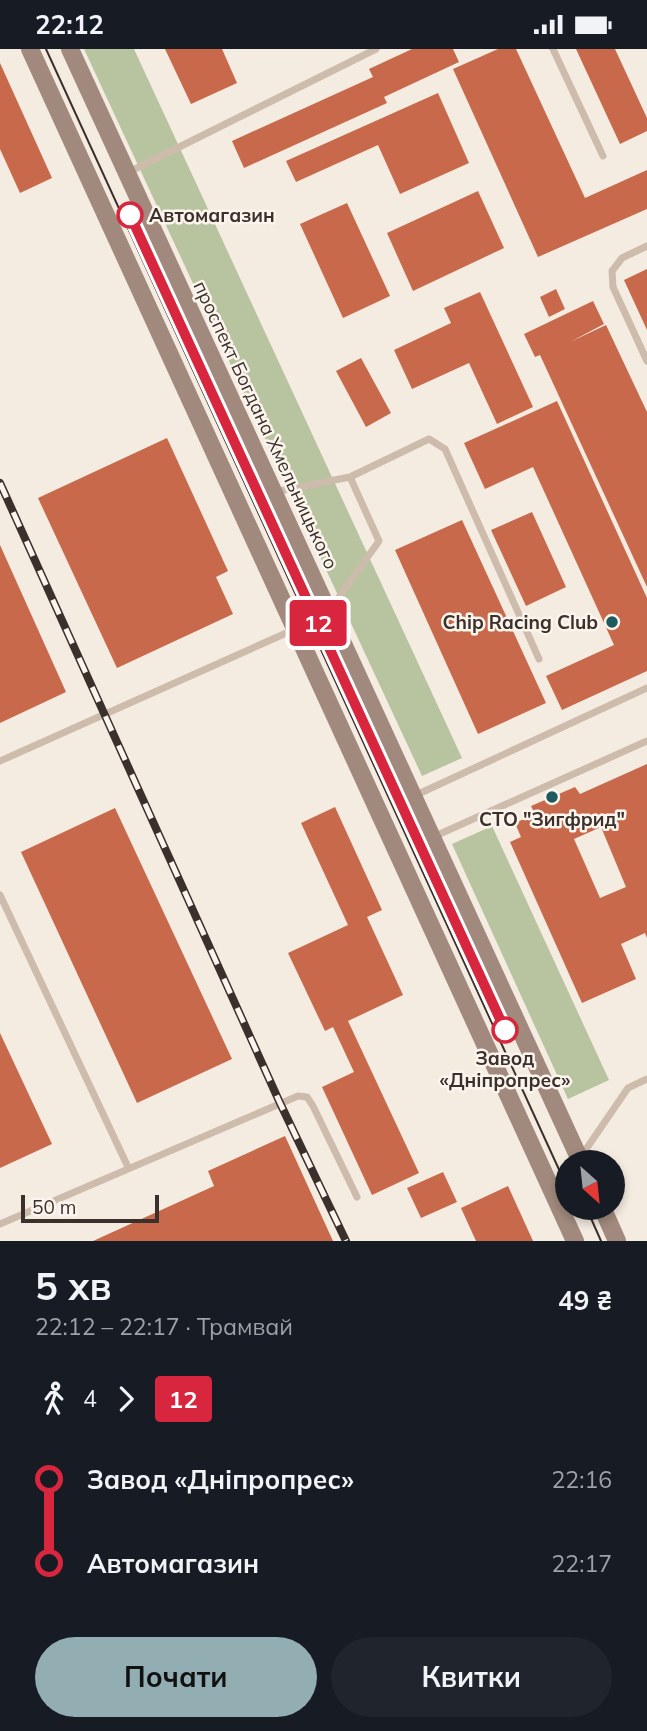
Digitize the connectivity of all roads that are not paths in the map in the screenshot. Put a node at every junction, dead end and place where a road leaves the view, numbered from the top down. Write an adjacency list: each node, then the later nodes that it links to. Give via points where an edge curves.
1 (30, 49): 12 (main road)
2 (70, 49): 6 (main road, проспект Богдана Хмельницького)
3 (376, 49): 6 (lane)
4 (554, 49): 5 (lane)
5 (603, 156)
6 (127, 173): 10 (main road, проспект Богдана Хмельницького)
7 (647, 246): 8 (lane, via 622,258 612,271 613,287)
8 (647, 361)
9 (350, 477): 10 (lane); 11 (lane, via 379,541); 13 (lane, via 429,439 446,449)
10 (274, 492): 11 (main road, проспект Богдана Хмельницького)
11 (328, 612): 17 (main road, проспект Богдана Хмельницького)
12 (295, 629): 16 (lane); 27 (main road)
13 (538, 659)
14 (647, 688): 17 (lane)
15 (647, 741): 18 (lane)
16 (0, 761)
17 (413, 796): 18 (main road, проспект Богдана Хмельницького)
18 (432, 837): 21 (main road, проспект Богдана Хмельницького)
19 (0, 895): 23 (lane)
20 (647, 1079): 22 (lane, via 628,1089)
21 (575, 1150)
22 (587, 1150)
23 (128, 1167): 24 (lane, via 298,1096 307,1097); 26 (lane)
24 (357, 1197)
25 (608, 1220): 28 (main road)
26 (0, 1224)
27 (575, 1241)
28 (617, 1241)

